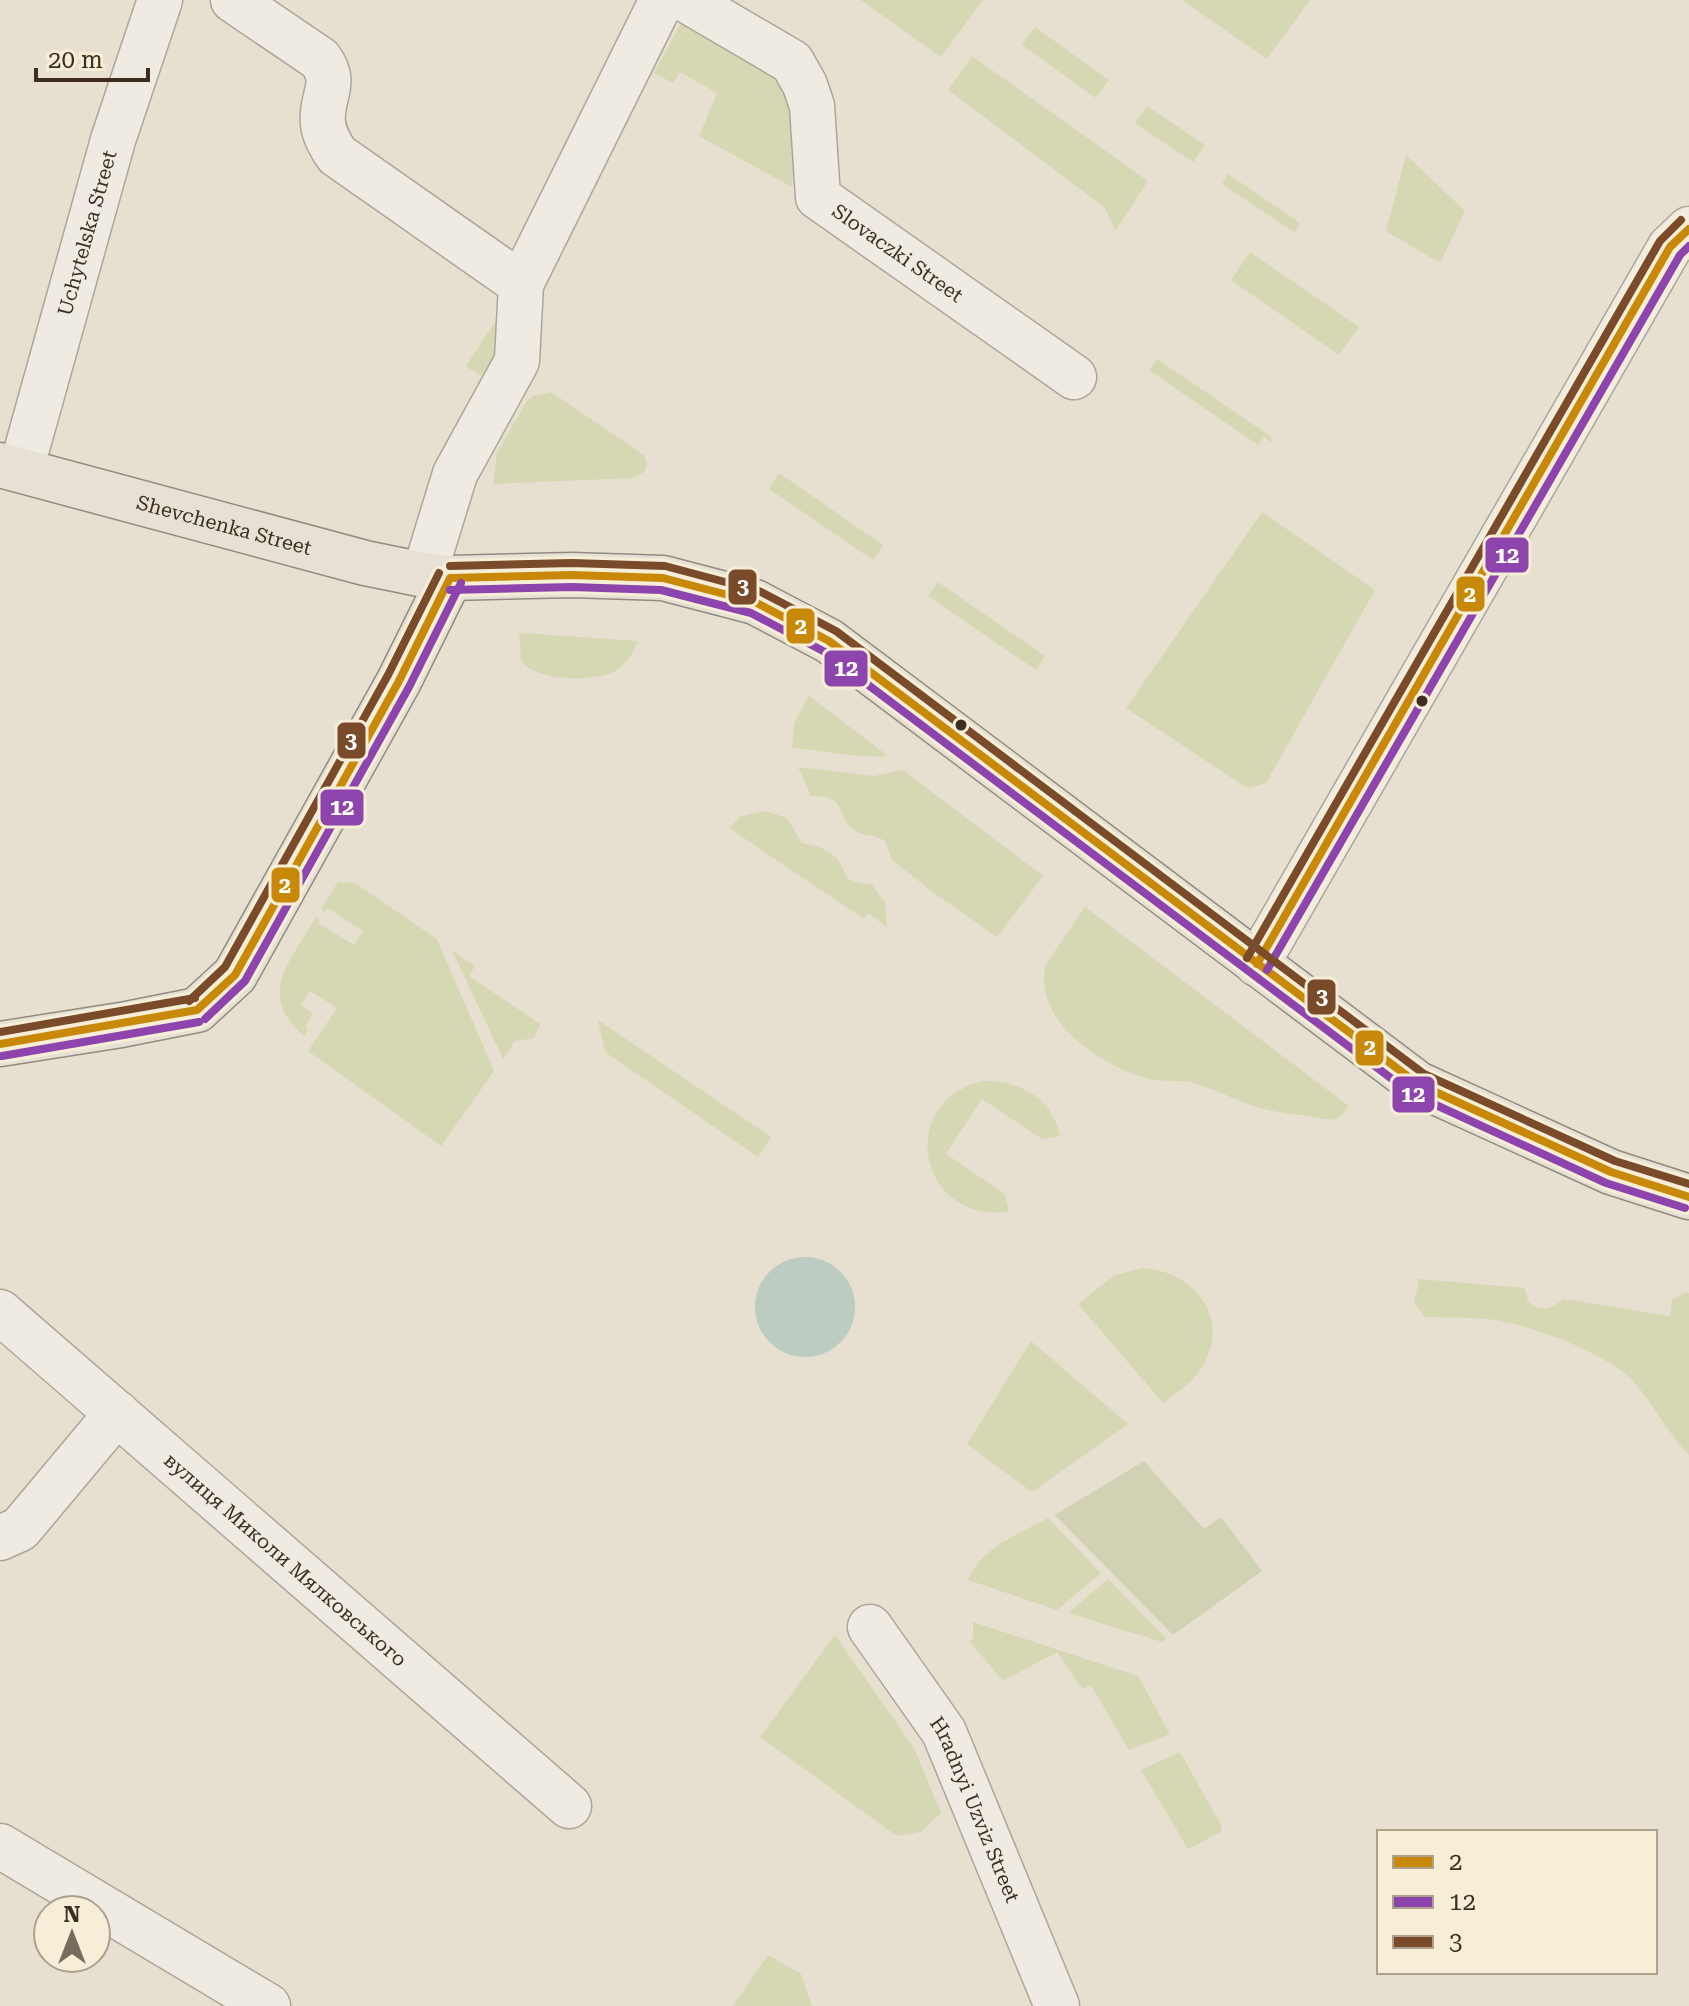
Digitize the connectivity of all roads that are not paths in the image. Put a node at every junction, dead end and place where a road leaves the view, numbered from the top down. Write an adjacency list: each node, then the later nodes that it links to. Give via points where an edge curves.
1 (160, 0): 8 (street, Uchytelska Street)
2 (233, 0): 6 (street, via 320,59 329,71 323,115 326,138 337,155)
3 (662, 0): 6 (street)
4 (686, 0): 7 (street, Slovaczki Street, via 792,62 812,106 818,197)
5 (1689, 229): 10 (street, via 1670,247)
6 (521, 284): 9 (street, via 517,361 455,474)
7 (1074, 377)
8 (10, 467): 9 (main road, Shevchenka Street, via 365,563)
9 (437, 576): 10 (main road, Shevchenka Street, via 663,578 755,602 829,641); 11 (main road, via 392,694 235,975 197,1010)
10 (1257, 964): 12 (main road, Shevchenka Street, via 1418,1084 1611,1172)
11 (0, 1044)
12 (1689, 1197)
13 (0, 1312): 14 (street, вулиця Миколи Мялковського)
14 (117, 1413): 15 (street, via 20,1529); 17 (street, вулиця Миколи Мялковського)
15 (0, 1538)
16 (870, 1627): 20 (street, Hradnyi Uzviz Street, via 944,1732)
17 (569, 1806)
18 (0, 1846): 19 (street)
19 (268, 2006)
20 (1057, 2006)

